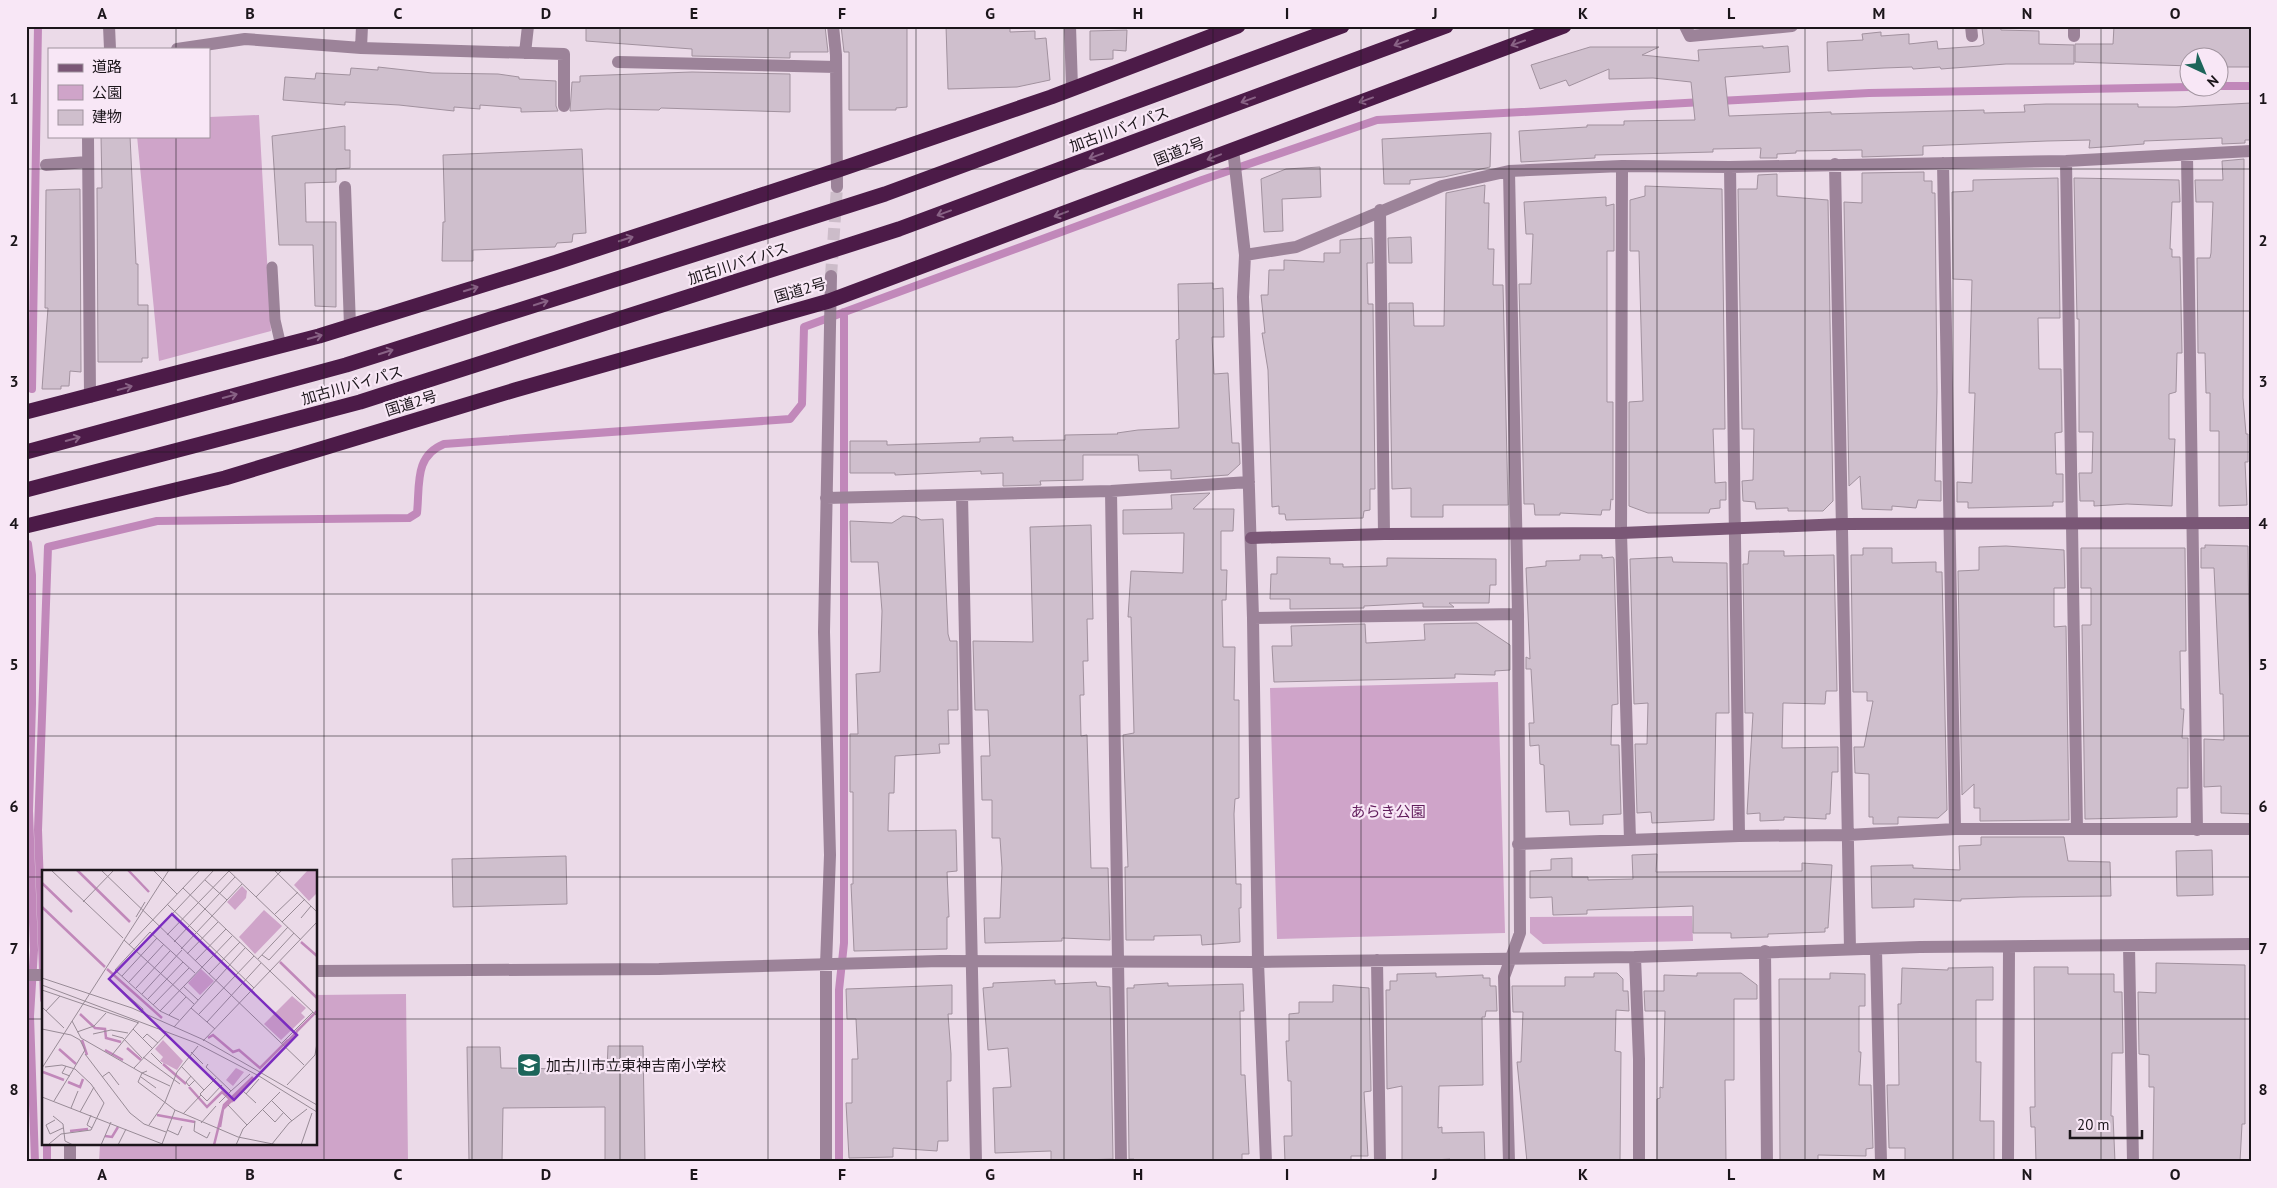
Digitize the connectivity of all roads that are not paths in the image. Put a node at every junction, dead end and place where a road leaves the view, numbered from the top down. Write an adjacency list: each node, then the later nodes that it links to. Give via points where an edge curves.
1 (108, 26): 13 (street)
2 (362, 26): 15 (street)
3 (528, 26): 16 (street)
4 (833, 26): 18 (street)
5 (1070, 26): 19 (street)
6 (1446, 26): 47 (highway, 加古川バイパス, one-way to 47, via 899,229 360,402)
7 (1564, 26): 23 (highway, 国道2号, one-way to 23)
8 (1685, 26): 9 (street, via 1690,36)
9 (1792, 26)
10 (1236, 27): 19 (highway)
11 (1338, 28): 45 (highway, 加古川バイパス, one-way to 11, via 346,365 885,194)
12 (246, 32): 14 (street); 15 (street)
13 (110, 48)
14 (181, 48)
15 (361, 48): 16 (street)
16 (525, 53): 20 (street, via 564,54)
17 (618, 62): 18 (street)
18 (836, 67): 32 (street)
19 (1072, 88): 32 (highway)
20 (564, 106)
21 (88, 138): 26 (street)
22 (2251, 151): 24 (street)
23 (1234, 155): 37 (street); 40 (highway, 国道2号, one-way to 40)
24 (2187, 155): 25 (street); 51 (street)
25 (2066, 161): 27 (street); 52 (street)
26 (88, 162): 29 (street); 43 (street)
27 (1943, 163): 28 (street); 53 (street)
28 (1835, 164): 31 (street); 55 (street)
29 (46, 165)
30 (1622, 166): 31 (street); 33 (street); 58 (street)
31 (1730, 167): 57 (street)
32 (838, 170): 34 (street); 41 (highway, one-way to 32)
33 (1509, 171): 36 (street, via 1442,186); 60 (street)
34 (837, 186)
35 (345, 187): 41 (street)
36 (1380, 210): 37 (street, via 1296,247); 59 (street)
37 (1245, 255): 46 (street, via 1243,297)
38 (272, 267): 42 (lane, via 275,320)
39 (831, 276): 40 (street)
40 (829, 302): 50 (street); 56 (highway, 国道2号, via 515,390 225,478)
41 (350, 326): 42 (highway, one-way to 41)
42 (281, 346): 43 (highway, one-way to 42)
43 (90, 397): 44 (highway)
44 (26, 412)
45 (26, 452)
46 (1248, 482): 48 (street); 61 (street)
47 (26, 490)
48 (1110, 491): 49 (street); 82 (street)
49 (962, 495): 50 (street); 81 (street)
50 (827, 498): 84 (street, via 824,632 830,855)
51 (2192, 521): 52 (street); 54 (street); 67 (street)
52 (2071, 522): 53 (street); 65 (street)
53 (1949, 523): 55 (street); 64 (street)
54 (2251, 523)
55 (1843, 524): 57 (street); 68 (street)
56 (26, 526)
57 (1733, 530): 58 (street); 69 (street)
58 (1621, 533): 60 (street); 70 (street)
59 (1384, 534): 60 (street); 61 (street)
60 (1516, 534): 62 (street)
61 (1251, 538): 63 (street)
62 (1518, 614): 63 (street); 71 (street)
63 (1253, 618): 83 (street)
64 (1956, 829): 65 (street); 68 (street)
65 (2077, 829): 67 (street)
66 (2251, 829): 67 (street)
67 (2197, 830)
68 (1848, 835): 69 (street); 75 (street)
69 (1739, 836): 70 (street)
70 (1630, 840): 71 (street)
71 (1518, 844): 79 (street, via 1520,933)
72 (2251, 944): 73 (street)
73 (2129, 946): 74 (street); 100 (street)
74 (2008, 947): 76 (street); 99 (street)
75 (1850, 949): 76 (street); 77 (street)
76 (1876, 950): 98 (street)
77 (1765, 951): 78 (street); 97 (street)
78 (1635, 957): 79 (street); 96 (street)
79 (1511, 959): 80 (street); 95 (street, via 1504,977)
80 (1378, 960): 83 (street); 94 (street)
81 (972, 961): 82 (street); 84 (street); 91 (street)
82 (1116, 961): 83 (street); 92 (street)
83 (1258, 962): 93 (street)
84 (826, 965): 85 (street); 90 (street)
85 (318, 971)
86 (26, 975): 87 (street)
87 (42, 975)
88 (70, 1146): 89 (street)
89 (70, 1162)
90 (826, 1162)
91 (976, 1162)
92 (1121, 1162)
93 (1266, 1162)
94 (1380, 1162)
95 (1509, 1162)
96 (1639, 1162)
97 (1767, 1162)
98 (1881, 1162)
99 (2008, 1162)
100 (2133, 1162)

